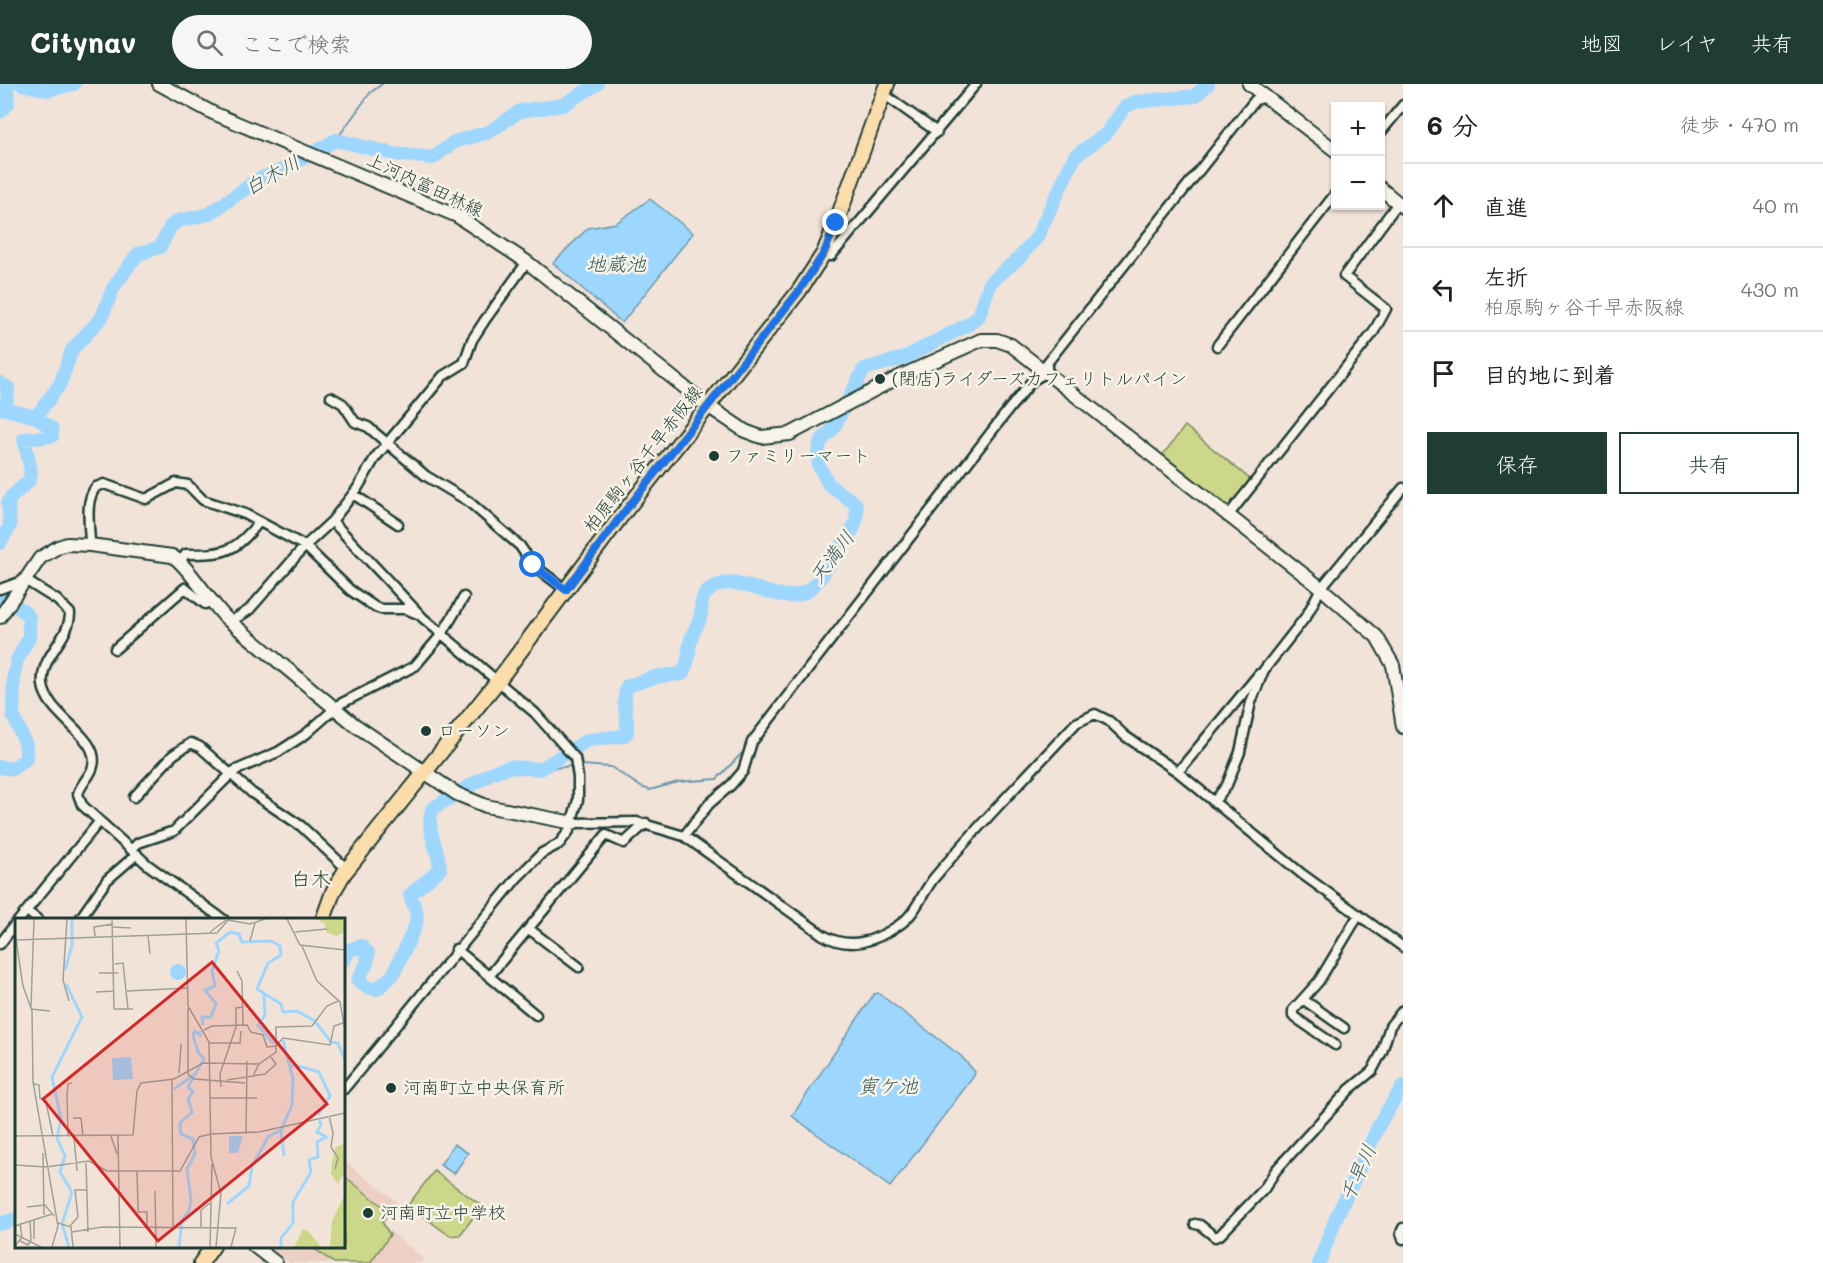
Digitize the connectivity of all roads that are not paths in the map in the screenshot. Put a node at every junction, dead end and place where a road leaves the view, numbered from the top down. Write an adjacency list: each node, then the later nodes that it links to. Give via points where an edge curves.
1 (159, 84): 14 (street, 上河内富田林線, via 213,113 457,216)
2 (976, 84): 8 (street)
3 (1248, 84): 5 (street)
4 (884, 88): 8 (street); 13 (main road, 柏原駒ヶ谷千早赤阪線)
5 (1267, 97): 9 (street); 16 (street, via 1255,100 1047,363)
6 (1403, 105): 7 (street)
7 (1385, 127)
8 (937, 132): 13 (street, via 831,256)
9 (1331, 149)
10 (1385, 192): 12 (street)
11 (1331, 198): 15 (street)
12 (1400, 205): 22 (street, via 1344,276 1386,309 1373,333)
13 (824, 253): 18 (main road, 柏原駒ヶ谷千早赤阪線, via 799,291)
14 (527, 262): 18 (street, 上河内富田林線); 19 (street, via 472,340 464,363 443,376)
15 (1217, 346)
16 (1047, 372): 18 (street, 上河内富田林線, via 1011,345 981,340 790,434 760,437); 22 (street, 上河内富田林線); 52 (street, via 1033,380 770,718 752,742 743,771)
17 (331, 397): 19 (street, via 343,404 355,422)
18 (708, 406): 32 (main road, 柏原駒ヶ谷千早赤阪線)
19 (388, 444): 21 (street); 32 (street, via 426,476 468,501 520,546 533,565)
20 (1403, 488): 30 (street)
21 (353, 494): 23 (street); 25 (street)
22 (1227, 517): 30 (street, 上河内富田林線)
23 (332, 521): 27 (street); 36 (street)
24 (260, 522): 26 (street, via 203,500 188,485 176,483 146,499 104,484 96,488 88,503); 27 (street); 28 (street, via 244,541 219,554 186,554)
25 (398, 524)
26 (90, 545): 28 (street, via 163,554); 29 (street, via 67,544 50,550)
27 (305, 546): 36 (street, via 350,590 375,607 406,609); 37 (street, via 249,610)
28 (180, 561): 34 (street)
29 (25, 580): 31 (street); 35 (street); 49 (street, via 70,613 70,625 43,669 43,686 48,701 91,750 94,765 78,794)
30 (1321, 588): 40 (street, via 1307,615); 43 (street, 上河内富田林線, via 1386,648 1393,665)
31 (0, 589)
32 (566, 590): 41 (main road, 柏原駒ヶ谷千早赤阪線)
33 (464, 597): 38 (street)
34 (210, 602): 37 (street); 39 (street, via 205,604 185,588)
35 (0, 617)
36 (423, 618): 38 (street)
37 (230, 622): 42 (street)
38 (442, 634): 41 (street); 42 (street, via 410,670)
39 (115, 649)
40 (1264, 670): 45 (street, via 1248,684); 48 (street, via 1254,693 1240,752 1227,785)
41 (496, 682): 44 (main road, 柏原駒ヶ谷千早赤阪線); 50 (street, via 536,713 574,759 578,790)
42 (335, 708): 44 (street, via 364,732); 46 (street, via 306,734)
43 (1403, 727)
44 (425, 771): 50 (street, via 477,803); 54 (main road, 柏原駒ヶ谷千早赤阪線)
45 (1178, 772): 48 (street); 52 (street, via 1102,716 1084,717 935,878 908,918 889,932 857,944 823,935)
46 (232, 774): 47 (street, via 191,744 173,755); 53 (street, via 174,831 138,843); 54 (street, via 252,793 301,826)
47 (134, 797)
48 (1214, 802): 56 (street)
49 (99, 822): 53 (street); 55 (street)
50 (573, 823): 51 (street); 66 (street, via 565,838 529,865)
51 (646, 823): 52 (street); 63 (street, via 624,843 606,835)
52 (684, 836)
53 (135, 851): 59 (street, via 107,880); 60 (street, via 177,888)
54 (347, 869): 61 (main road, 柏原駒ヶ谷千早赤阪線)
55 (27, 911): 57 (street); 58 (street)
56 (1358, 916): 65 (street); 69 (street)
57 (21, 918)
58 (36, 918)
59 (80, 918)
60 (221, 918)
61 (323, 918)
62 (15, 925): 64 (street)
63 (529, 929): 67 (street); 68 (street)
64 (0, 944)
65 (1403, 947)
66 (456, 949): 68 (street); 74 (street)
67 (579, 967)
68 (490, 975): 71 (street)
69 (1304, 1000): 72 (street); 73 (street, via 1293,1010 1293,1016)
70 (1403, 1010): 75 (street, via 1390,1026 1372,1071 1350,1089 1220,1235 1215,1237)
71 (536, 1015)
72 (1344, 1028)
73 (1335, 1046)
74 (345, 1088)
75 (1195, 1224)
76 (1403, 1228): 77 (street)
77 (1403, 1239)
78 (212, 1248): 80 (main road)
79 (257, 1248): 81 (street)
80 (201, 1263)
81 (276, 1263)

